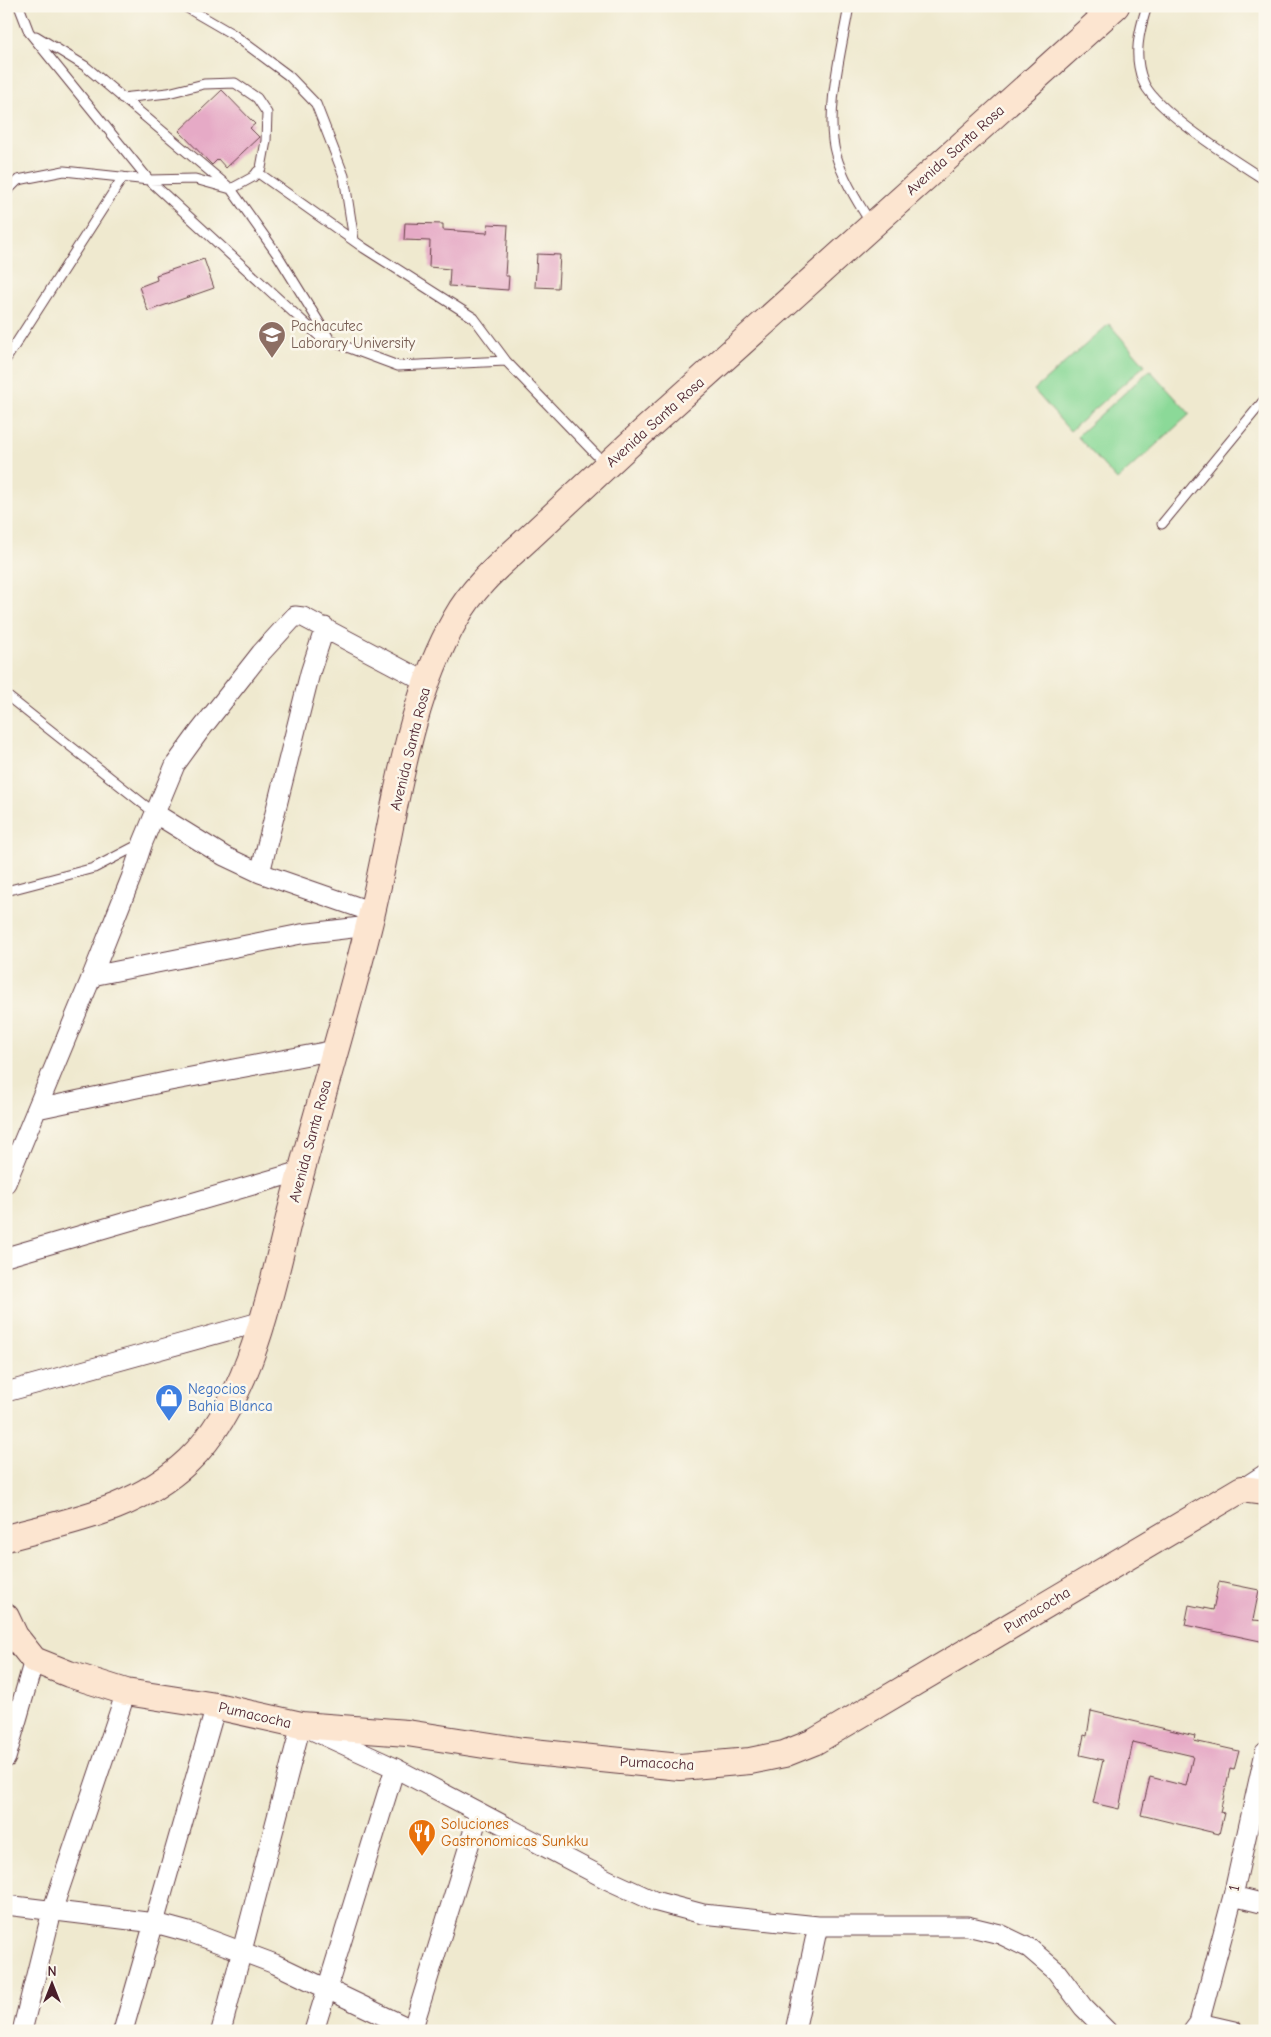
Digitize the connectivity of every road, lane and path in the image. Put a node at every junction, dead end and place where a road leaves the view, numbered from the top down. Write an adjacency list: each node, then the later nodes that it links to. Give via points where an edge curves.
1 (19, 6): 6 (lane)
2 (184, 6): 15 (lane, via 234,35 289,76 316,104 344,176)
3 (849, 6): 14 (lane, via 832,130 835,154 843,174)
4 (1116, 6): 14 (street, Avenida Santa Rosa)
5 (1147, 6): 11 (lane, via 1138,40 1143,83 1163,106 1223,153)
6 (29, 32): 7 (lane, via 85,66); 10 (lane)
7 (122, 98): 8 (lane, via 168,93 204,84 235,83 257,98 266,113 266,141 261,168); 12 (lane)
8 (257, 172): 12 (lane); 15 (lane)
9 (123, 177): 10 (lane); 13 (lane, via 64,171 18,180); 17 (lane)
10 (149, 180): 12 (lane, via 195,179); 16 (lane, via 320,337)
11 (1265, 180)
12 (231, 189): 16 (lane)
13 (6, 192)
14 (871, 224): 20 (street, Avenida Santa Rosa)
15 (354, 240): 18 (lane, via 474,318)
16 (331, 340): 18 (lane, via 398,366)
17 (6, 359)
18 (506, 360): 20 (lane)
19 (1265, 399): 21 (lane)
20 (607, 465): 23 (street, Avenida Santa Rosa, via 478,585 459,612)
21 (1162, 524)
22 (325, 627): 23 (street); 25 (street, via 295,616 261,653 176,765); 27 (street, via 310,673)
23 (426, 682): 29 (street, Avenida Santa Rosa, via 413,722)
24 (6, 695): 25 (lane)
25 (156, 814): 26 (street); 27 (street, via 224,856)
26 (143, 842): 28 (lane, via 94,868); 30 (street)
27 (260, 873): 29 (street)
28 (6, 891)
29 (370, 919): 30 (street); 31 (street, Avenida Santa Rosa)
30 (92, 976): 32 (street)
31 (335, 1050): 32 (street); 33 (street, Avenida Santa Rosa)
32 (37, 1109): 34 (street)
33 (301, 1171): 35 (street); 36 (street, Avenida Santa Rosa)
34 (6, 1183)
35 (6, 1257)
36 (263, 1321): 37 (street); 40 (street, Avenida Santa Rosa, via 240,1384 192,1457 150,1491 120,1505 88,1517)
37 (6, 1392)
38 (1265, 1474): 39 (street, Pumacocha)
39 (1253, 1490): 45 (street, Pumacocha, via 814,1742 784,1754 733,1764 680,1767 523,1751 407,1733)
40 (6, 1538)
41 (9, 1632): 42 (street)
42 (34, 1660): 43 (street, Pumacocha); 47 (street)
43 (126, 1692): 44 (street, Pumacocha); 54 (street)
44 (216, 1706): 45 (street, Pumacocha); 55 (street)
45 (301, 1725): 48 (street); 57 (street)
46 (1265, 1752): 49 (street, 1)
47 (6, 1758)
48 (395, 1768): 50 (street); 58 (street)
49 (1259, 1798): 51 (street, 1)
50 (479, 1813): 56 (street, via 654,1901 703,1914); 60 (street)
51 (1233, 1896): 52 (street); 59 (street, 1)
52 (1265, 1904)
53 (6, 1905): 54 (street)
54 (52, 1910): 55 (street); 61 (street)
55 (155, 1923): 57 (street); 62 (street)
56 (818, 1926): 65 (street); 66 (street, via 967,1926 1000,1934 1029,1948 1056,1971 1083,2007)
57 (242, 1951): 58 (street); 63 (street)
58 (327, 1989): 60 (street); 64 (street)
59 (1196, 2027): 67 (street)
60 (413, 2030)
61 (22, 2031)
62 (123, 2031)
63 (221, 2031)
64 (314, 2031)
65 (795, 2031)
66 (1107, 2031)
67 (1234, 2031)

